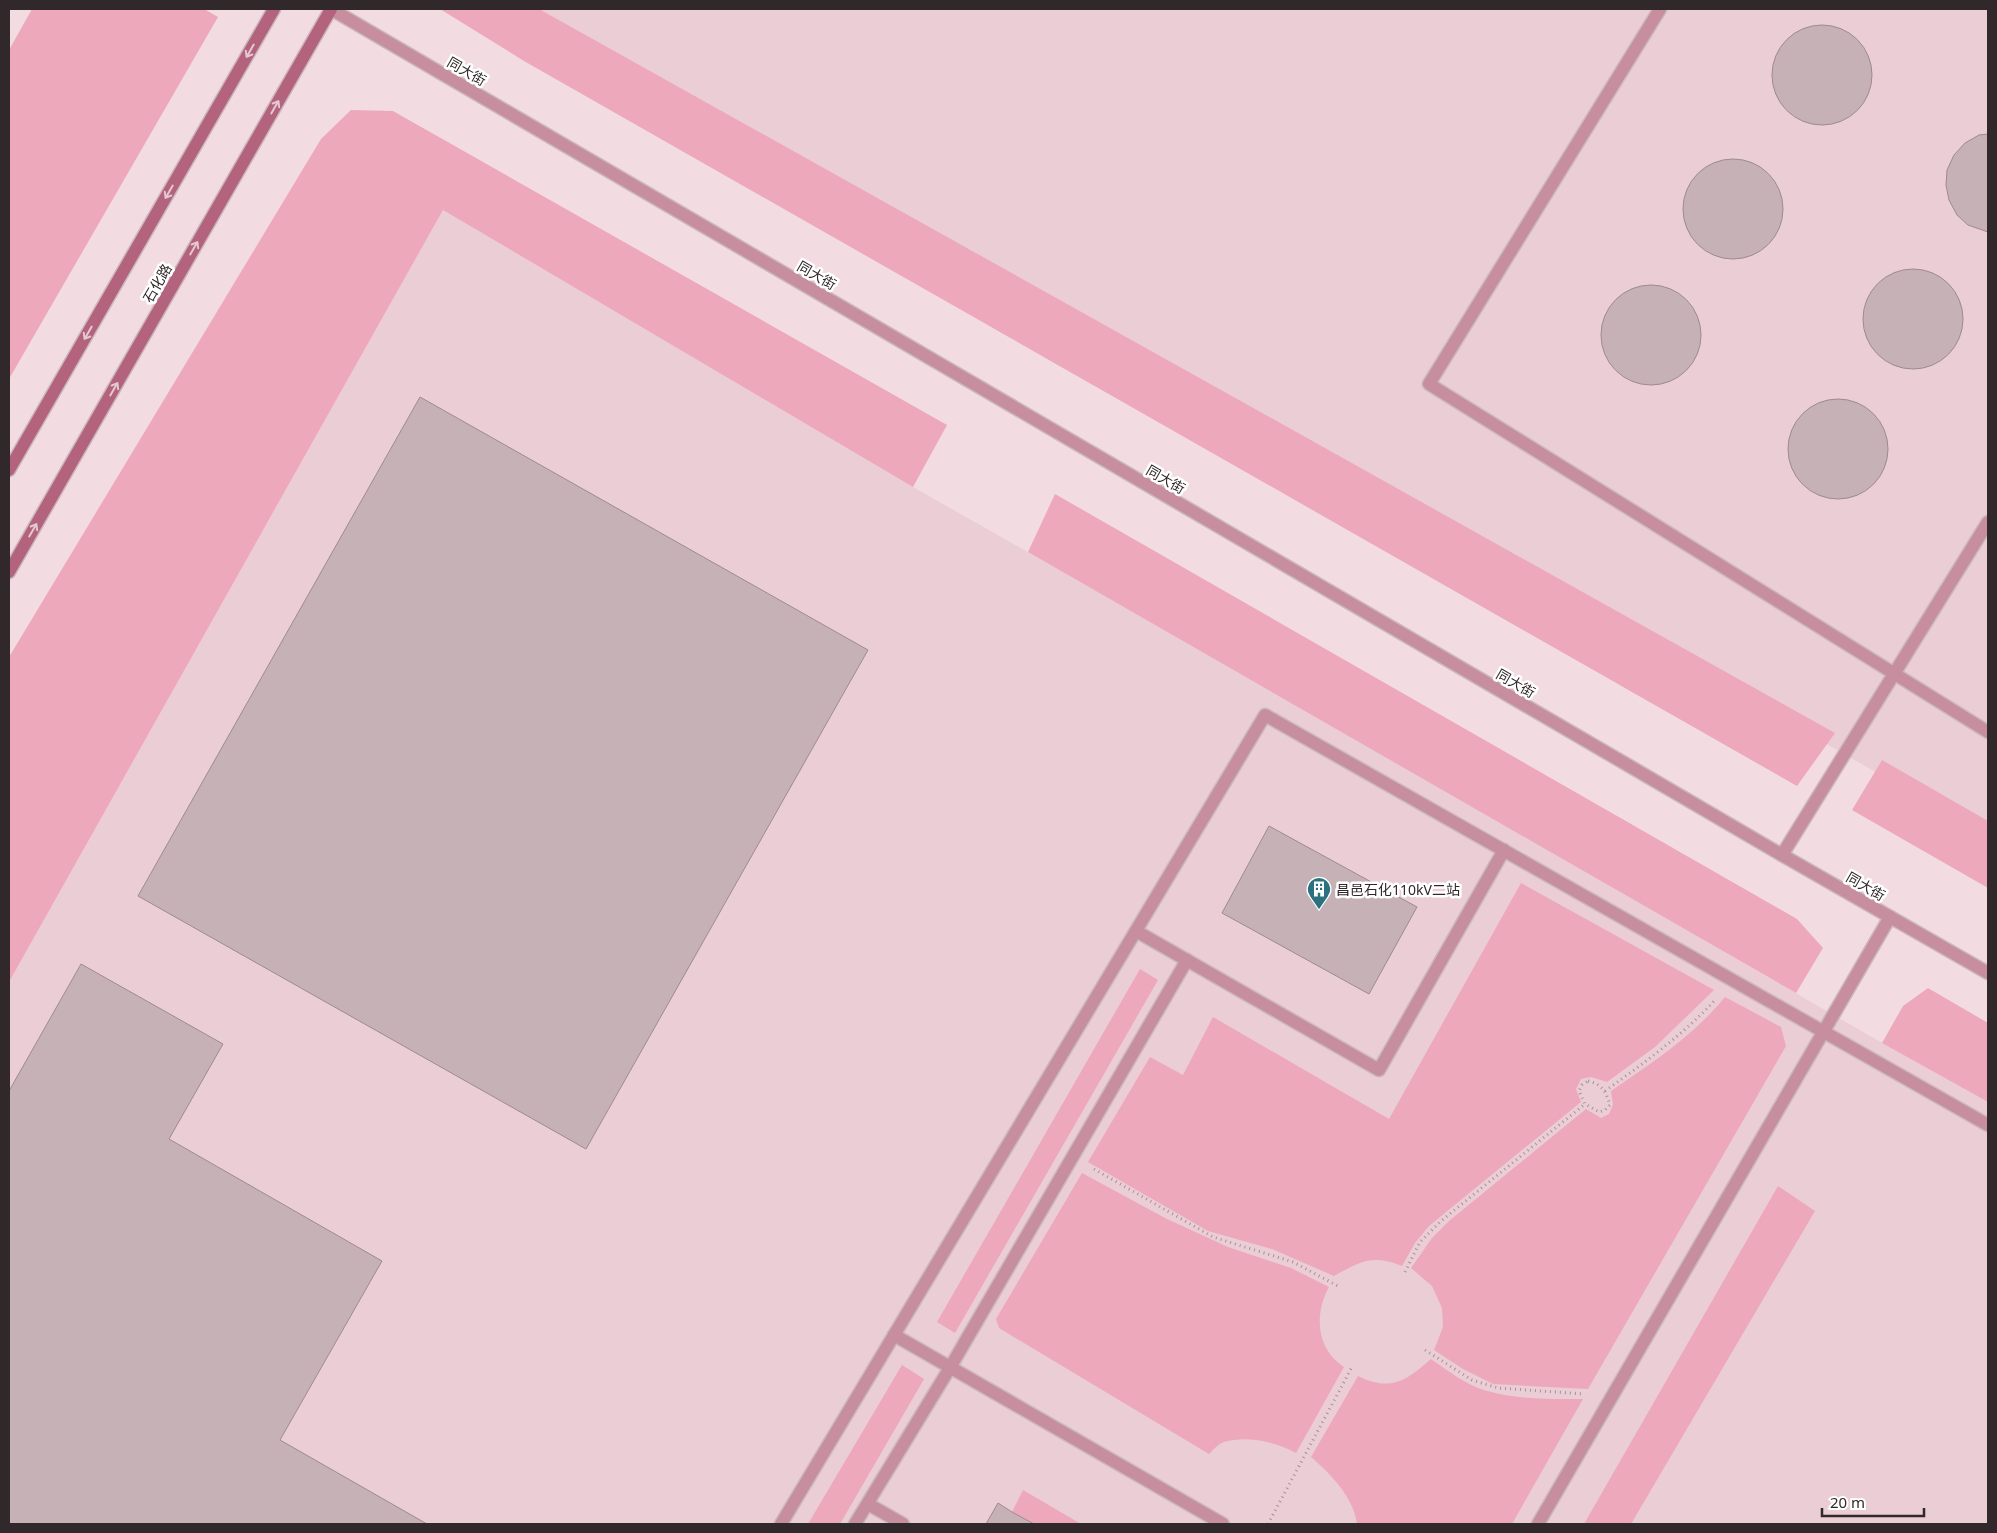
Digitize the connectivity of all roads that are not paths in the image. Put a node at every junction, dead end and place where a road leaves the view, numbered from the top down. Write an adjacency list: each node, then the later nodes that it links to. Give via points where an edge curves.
1 (274, 9): 4 (main road, one-way to 4)
2 (331, 9): 6 (main road, 石化路, one-way to 2); 10 (street, 同大街)
3 (1660, 9): 7 (street, via 1429,384)
4 (9, 470)
5 (1988, 522): 7 (street)
6 (9, 572)
7 (1894, 673): 8 (street); 10 (street)
8 (1988, 732)
9 (1504, 850): 12 (street, via 1265,715); 13 (street, via 1379,1070); 15 (street)
10 (1782, 855): 11 (street, 同大街)
11 (1890, 916): 14 (street, 同大街); 15 (street)
12 (1136, 931): 13 (street); 17 (street)
13 (1187, 960): 18 (street)
14 (1988, 973)
15 (1823, 1031): 16 (street); 24 (street)
16 (1988, 1126)
17 (894, 1335): 18 (street); 20 (street)
18 (951, 1366): 19 (street); 23 (street)
19 (868, 1504): 21 (street); 22 (street)
20 (781, 1524)
21 (855, 1524)
22 (903, 1524)
23 (1223, 1524)
24 (1538, 1524)

